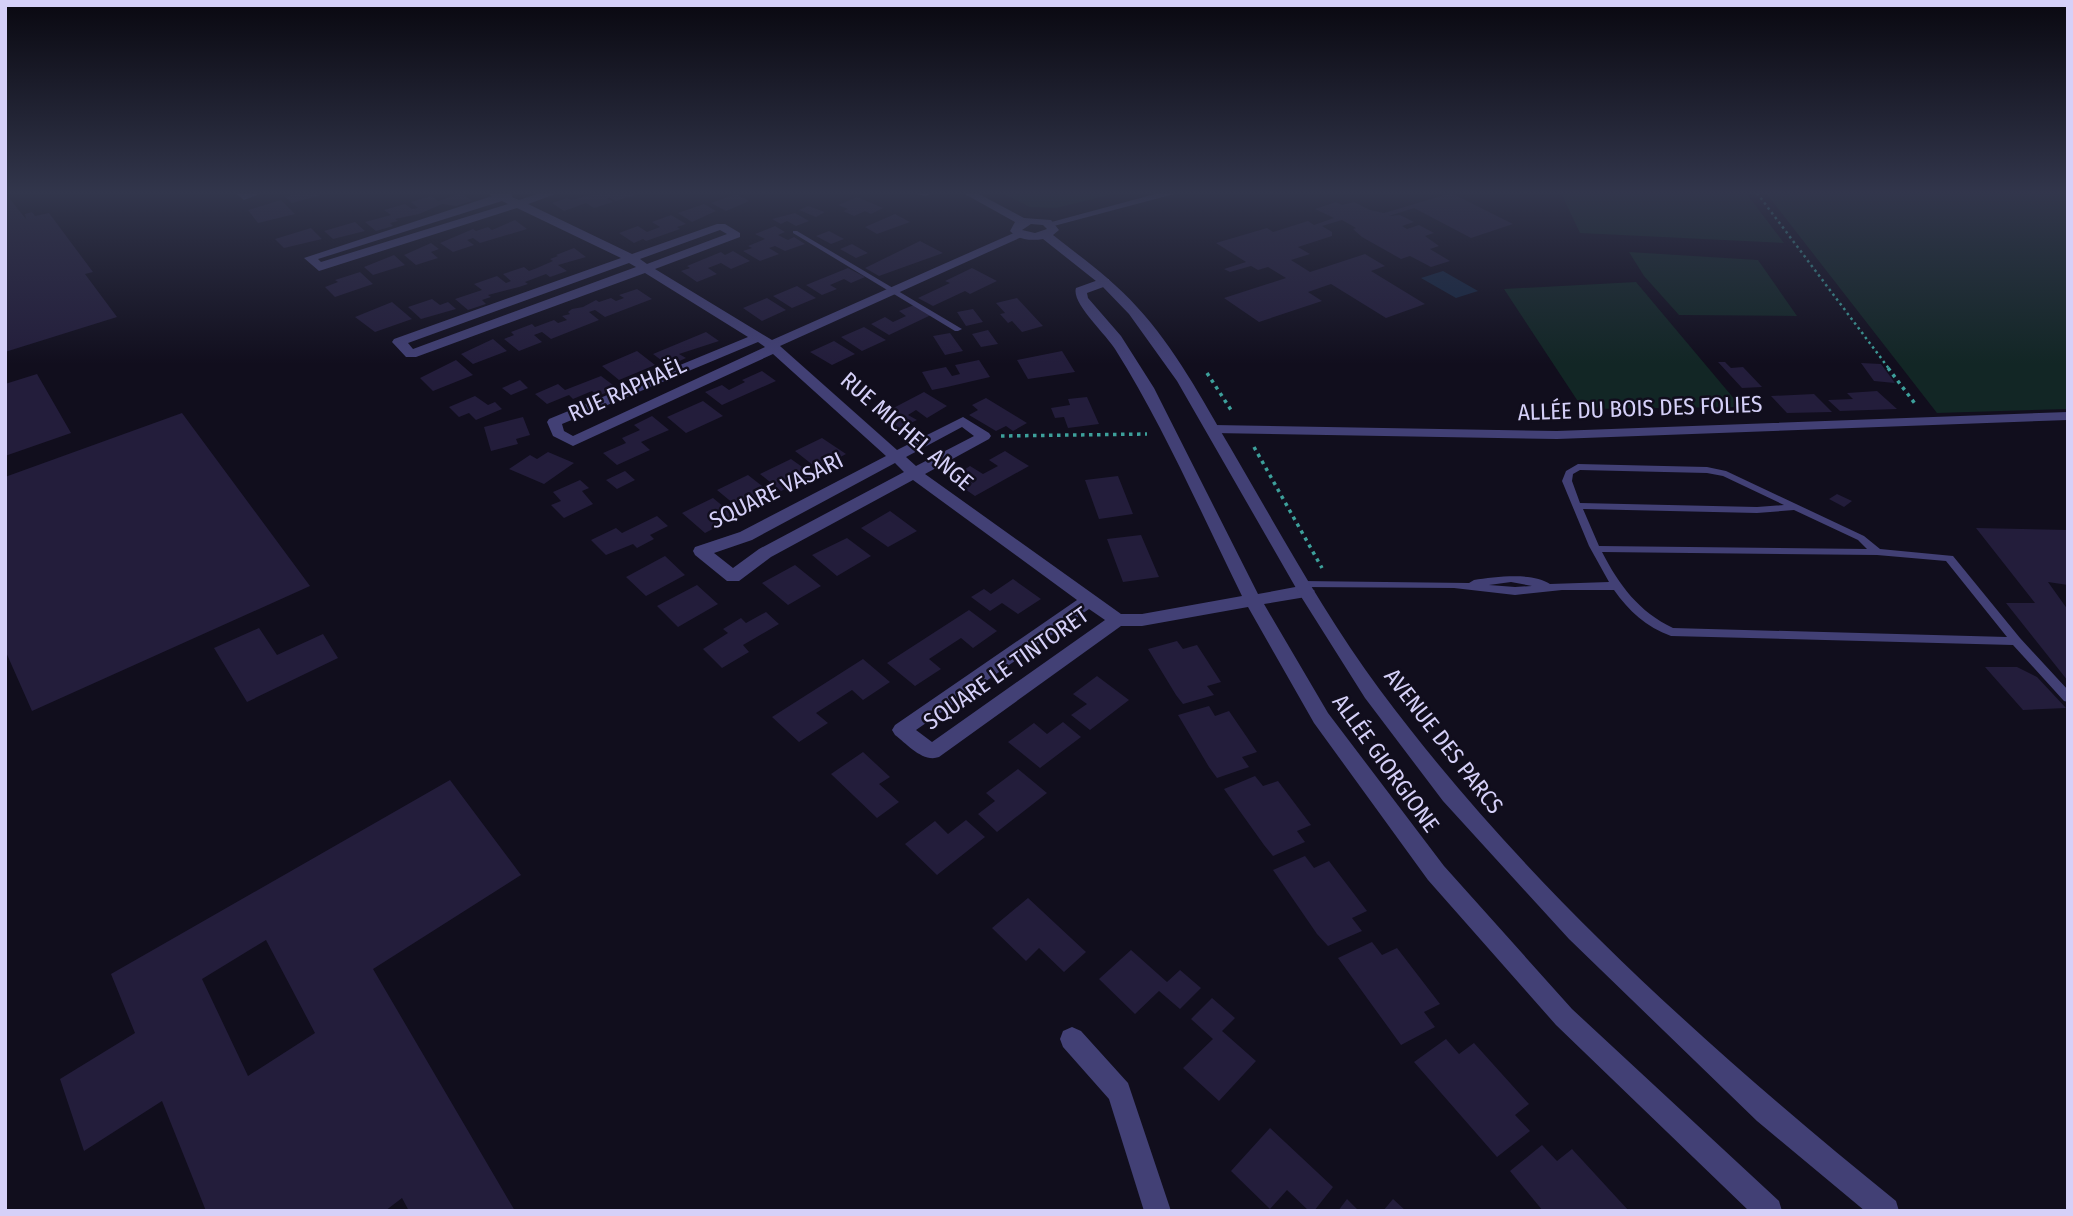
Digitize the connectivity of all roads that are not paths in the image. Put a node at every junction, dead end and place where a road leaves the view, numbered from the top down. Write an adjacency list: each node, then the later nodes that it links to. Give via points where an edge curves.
1 (337, 250): 2 (street, via 310,258 319,267)
2 (365, 250)
3 (616, 250): 9 (street, RUE MICHEL ANGE)
4 (656, 250): 9 (street)
5 (694, 250): 10 (street)
6 (825, 250): 12 (lane)
7 (977, 250): 12 (street, RUE RAPHAËL)
8 (1070, 250): 11 (street, AVENUE DES PARCS)
9 (630, 259): 10 (street, RUE MICHEL ANGE); 10 (street, via 399,342 411,355)
10 (645, 268): 14 (street, RUE MICHEL ANGE)
11 (1105, 282): 16 (street, AVENUE DES PARCS, via 1163,350); 26 (street, ALLÉE GIORGIONE, via 1080,291 1082,299 1116,339 1147,388)
12 (894, 290): 13 (lane); 14 (street, RUE RAPHAËL)
13 (958, 329)
14 (768, 344): 14 (street, RUE RAPHAËL, via 554,422 558,433 573,442); 17 (street, RUE MICHEL ANGE)
15 (2068, 416): 16 (street, ALLÉE DU BOIS DES FOLIES, via 1557,435)
16 (1213, 429): 24 (street, AVENUE DES PARCS)
17 (895, 455): 18 (street, RUE MICHEL ANGE); 18 (street, SQUARE VASARI, via 963,421 984,436); 18 (street, SQUARE VASARI, via 746,536 701,551 733,577 765,553)
18 (915, 473): 25 (street, RUE MICHEL ANGE)
19 (1577, 506): 20 (lane); 20 (lane, via 1567,481 1578,467 1707,470); 21 (lane)
20 (1800, 507): 22 (lane, via 1861,538)
21 (1597, 550): 22 (lane); 23 (lane)
22 (1877, 552): 28 (lane, via 1949,558)
23 (1616, 586): 24 (lane, via 1515,592 1454,585); 28 (lane, via 1644,619 1671,632)
24 (1304, 587): 26 (street); 33 (street, AVENUE DES PARCS, via 1372,693 1450,796 1577,932 1766,1112)
25 (1088, 601): 27 (street, RUE MICHEL ANGE); 27 (street, SQUARE LE TINTORET, via 902,730 932,752)
26 (1253, 601): 27 (street); 32 (street, ALLÉE GIORGIONE, via 1321,718 1436,873 1563,1017)
27 (1117, 620)
28 (2016, 641): 29 (lane)
29 (2068, 698)
30 (1072, 1039): 31 (street, via 1119,1091)
31 (1158, 1211)
32 (1769, 1211)
33 (1886, 1211)

